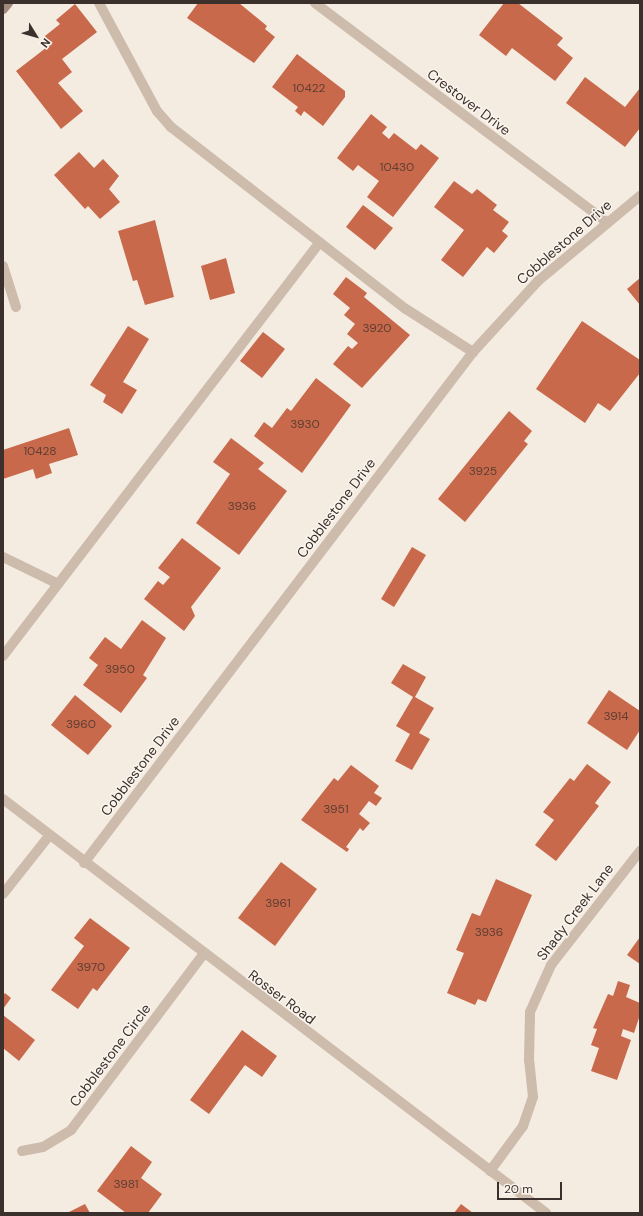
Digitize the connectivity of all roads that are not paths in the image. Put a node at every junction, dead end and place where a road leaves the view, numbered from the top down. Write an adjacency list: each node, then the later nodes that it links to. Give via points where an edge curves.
1 (8, 3): 4 (street)
2 (99, 3): 7 (street, via 157,111 171,127)
3 (315, 3): 6 (street, Crestover Drive)
4 (3, 9)
5 (640, 196): 6 (street, Cobblestone Drive)
6 (608, 223): 10 (street, Cobblestone Drive, via 538,281)
7 (320, 242): 10 (street, via 406,309); 12 (street)
8 (3, 266): 9 (street)
9 (16, 307)
10 (473, 352): 17 (street, Cobblestone Drive)
11 (3, 557): 12 (street)
12 (58, 584): 13 (street)
13 (3, 656)
14 (3, 799): 15 (street, Rosser Road)
15 (49, 836): 17 (street, Rosser Road); 18 (street)
16 (640, 851): 21 (street, Shady Creek Lane, via 551,965 530,1012 529,1061 534,1078 533,1097 523,1126)
17 (84, 863): 19 (street, Rosser Road)
18 (3, 894)
19 (203, 955): 20 (street, Cobblestone Circle, via 71,1130 43,1147); 21 (street, Rosser Road)
20 (22, 1151)
21 (490, 1171): 22 (street, Rosser Road)
22 (546, 1213)

